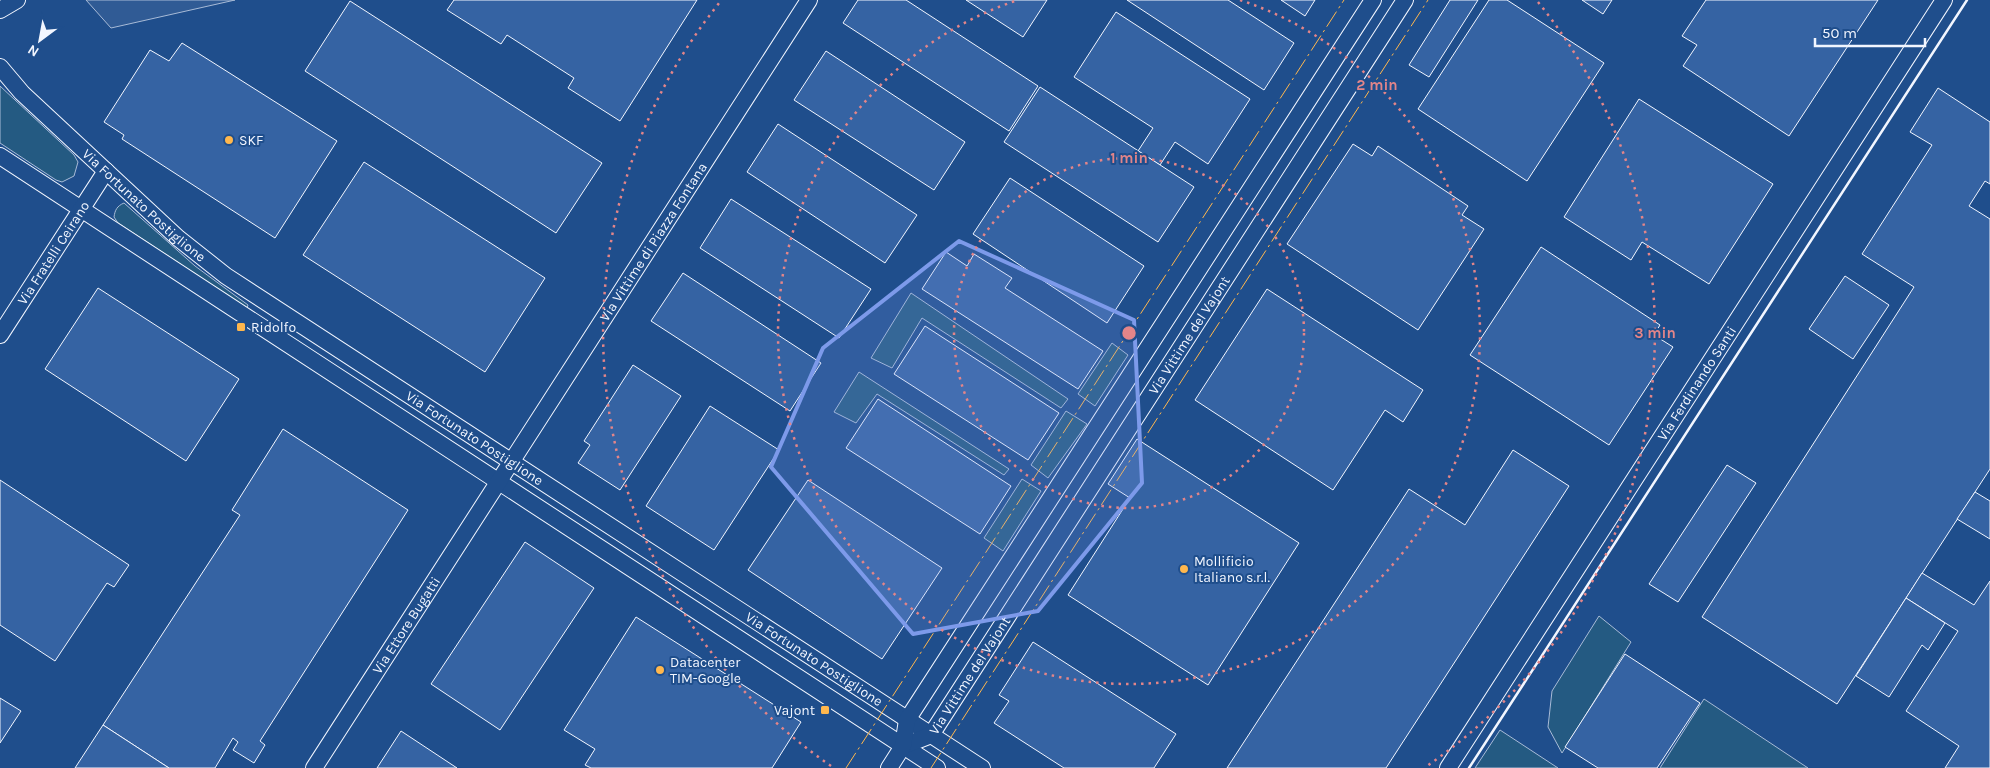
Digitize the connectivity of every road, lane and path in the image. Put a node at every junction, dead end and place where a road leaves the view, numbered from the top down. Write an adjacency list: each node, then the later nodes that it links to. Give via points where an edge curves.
1 (17, 0): 6 (street)
2 (808, 0): 16 (street, Via Vittime di Piazza Fontana)
3 (1373, 0): 8 (street, Via Vittime del Vajont)
4 (1406, 0): 9 (street, Via Vittime del Vajont)
5 (1944, 0): 27 (street, Via Ferdinando Santi)
6 (0, 10)
7 (0, 67): 11 (street, Via Fortunato Postiglione, via 22,93)
8 (1324, 77): 9 (street); 18 (street, Via Vittime del Vajont)
9 (1347, 91): 19 (street, Via Vittime del Vajont)
10 (0, 156): 12 (street, Via Fortunato Postiglione)
11 (106, 171): 12 (street, Via Fratelli Ceirano); 13 (street, Via Fortunato Postiglione, via 178,238)
12 (81, 210): 14 (street, Via Fortunato Postiglione); 15 (street, Via Fratelli Ceirano)
13 (259, 298): 14 (street); 16 (street, Via Fortunato Postiglione)
14 (247, 318): 17 (street, Via Fortunato Postiglione)
15 (0, 335)
16 (512, 463): 17 (street, Via Vittime di Piazza Fontana); 20 (street, Via Fortunato Postiglione)
17 (499, 483): 22 (street, Via Fortunato Postiglione); 23 (street, Via Ettore Bugatti)
18 (1032, 528): 19 (street); 20 (street, Via Vittime del Vajont)
19 (1055, 543): 21 (street, Via Vittime del Vajont)
20 (907, 720): 21 (street, Via Fortunato Postiglione); 22 (street, Via Vittime del Vajont)
21 (931, 735): 22 (street, Via Vittime del Vajont); 26 (street, Via Fortunato Postiglione)
22 (903, 746): 24 (street); 25 (street, Via Fortunato Postiglione)
23 (314, 768)
24 (889, 768)
25 (937, 768)
26 (982, 768)
27 (1448, 768)

